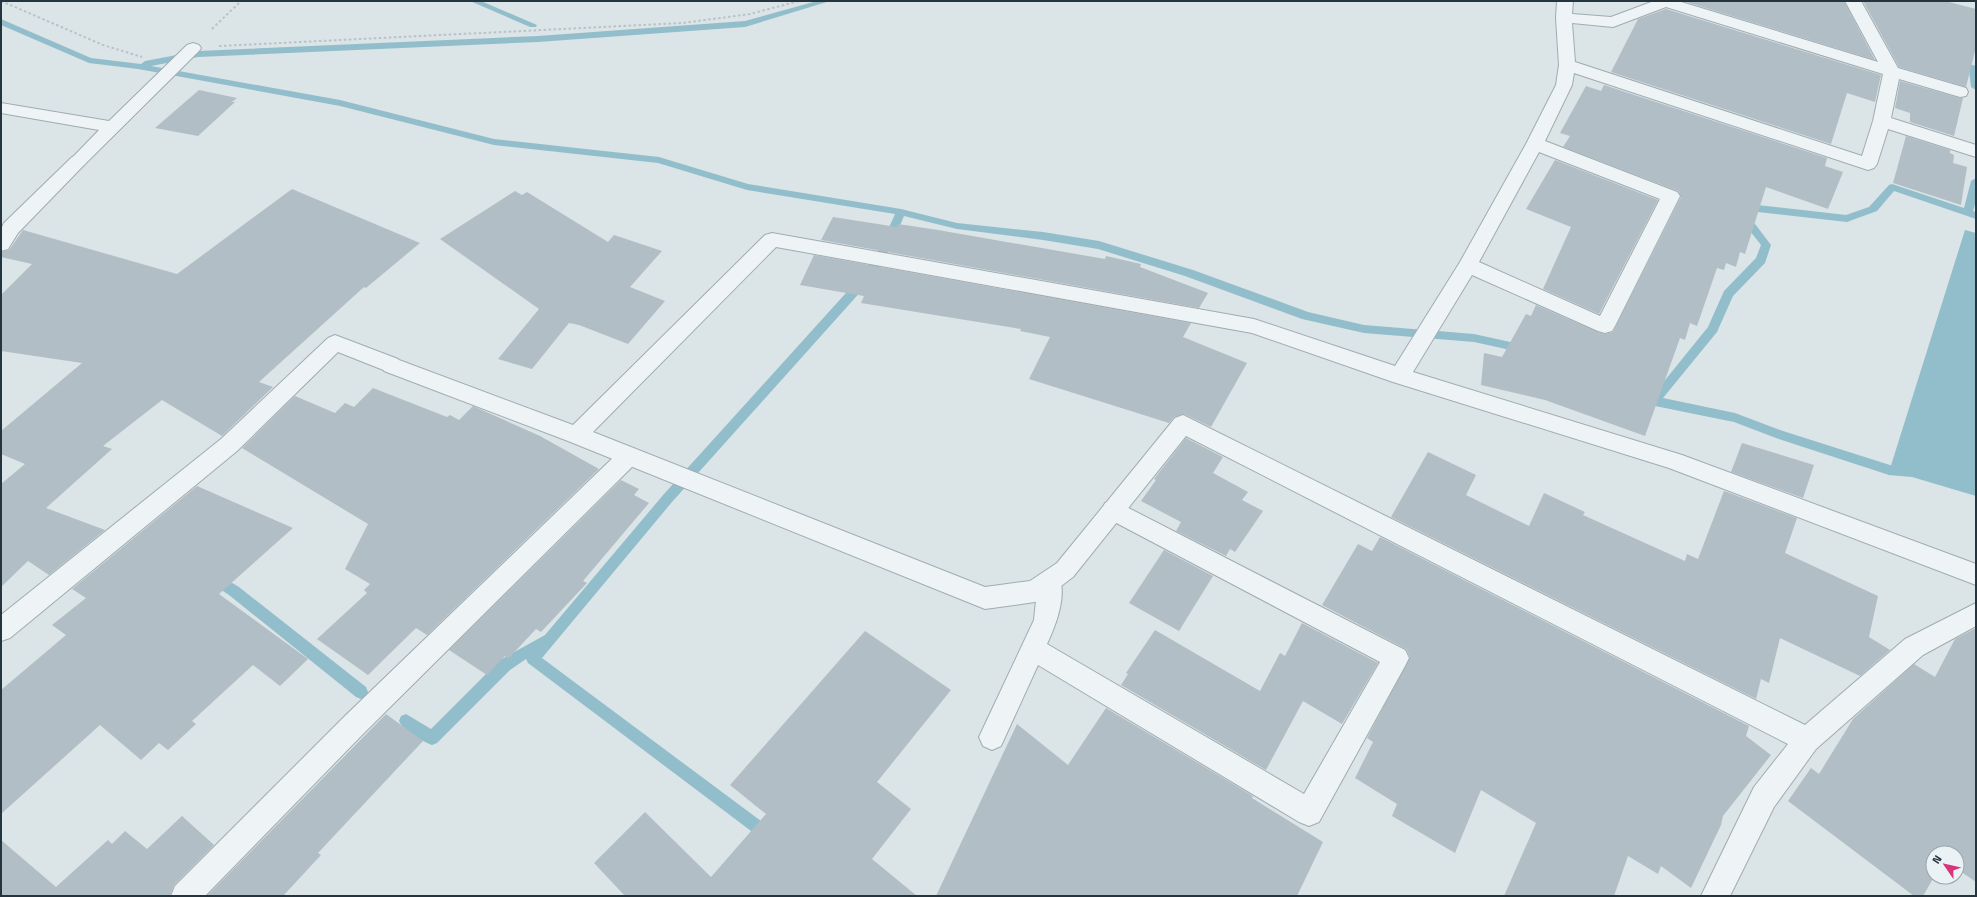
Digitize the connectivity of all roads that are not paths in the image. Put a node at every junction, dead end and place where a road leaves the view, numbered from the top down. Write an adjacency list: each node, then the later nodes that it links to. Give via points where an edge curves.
1 (1852, 1): 5 (street)
2 (1564, 9): 4 (street); 5 (street, via 1613,22 1665,2)
3 (189, 52): 9 (street)
4 (1567, 64): 8 (street, via 1868,164); 10 (street, via 1564,85)
5 (1892, 72): 6 (street); 8 (street)
6 (1960, 92)
7 (1, 108): 9 (street)
8 (1882, 121): 11 (street)
9 (112, 127): 12 (street, via 11,228)
10 (1535, 144): 13 (street); 13 (street, via 1671,196 1604,326)
11 (1976, 151)
12 (1, 244)
13 (1468, 265): 14 (street)
14 (1400, 376): 15 (street, via 1254,326 772,240); 18 (street, via 1674,461)
15 (576, 435): 16 (street); 21 (street, via 335,343 229,445)
16 (629, 456): 19 (street, via 985,598 1035,591); 25 (street, via 355,724)
17 (1113, 510): 19 (street, via 1065,570); 22 (street, via 1396,658 1309,812); 24 (street, via 1183,424)
18 (1976, 575)
19 (1050, 581): 22 (street, via 1046,620)
20 (1976, 614): 24 (street, via 1914,647)
21 (1, 630)
22 (1033, 649): 23 (street)
23 (992, 737)
24 (1807, 740): 26 (street, via 1764,797)
25 (185, 896)
26 (1715, 896)

